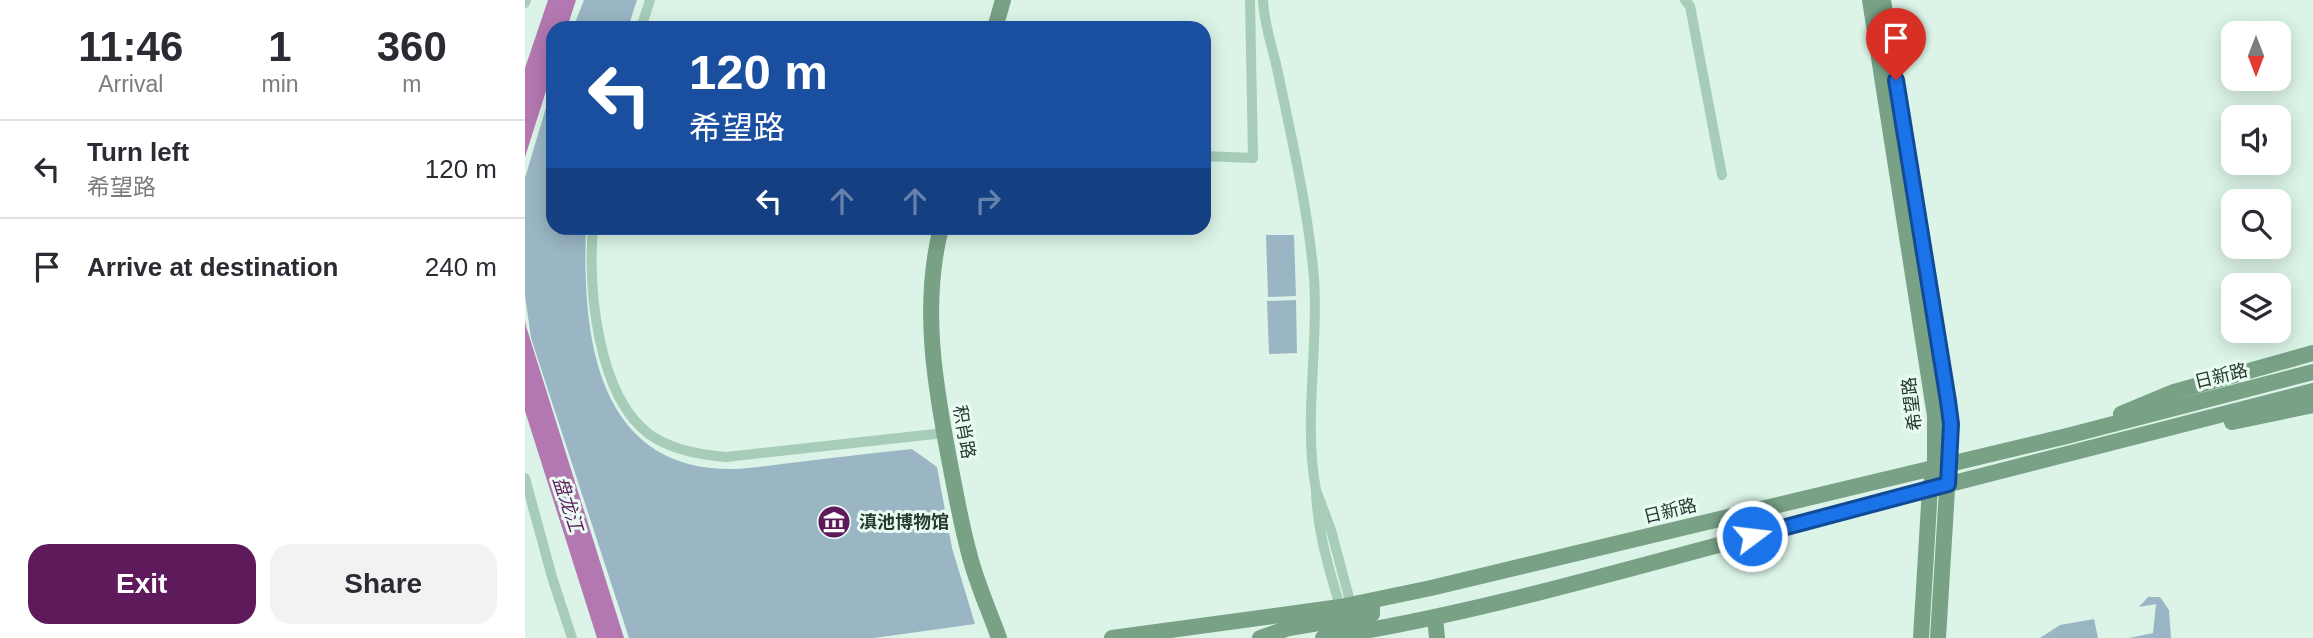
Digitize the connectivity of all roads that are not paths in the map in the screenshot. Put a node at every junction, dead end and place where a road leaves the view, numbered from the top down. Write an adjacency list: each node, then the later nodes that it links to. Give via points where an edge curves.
1 (650, 0): 8 (street)
2 (1003, 0): 9 (main road)
3 (1249, 0): 10 (street, via 1253,158)
4 (1263, 0): 25 (street, via 1314,276 1311,454 1316,491)
5 (1685, 0): 11 (street, via 1690,6)
6 (1870, 0): 21 (main road, 希望路)
7 (1883, 0): 21 (main road, 希望路, via 1951,424)
8 (643, 21)
9 (997, 21)
10 (1211, 156)
11 (1722, 176)
12 (593, 235): 18 (street, via 593,292 600,340 615,388 649,434 674,447 726,457)
13 (939, 235): 18 (main road, 积肖路, via 930,305)
14 (2313, 353): 19 (main road, via 2174,392)
15 (2313, 372): 19 (main road, 日新路)
16 (2313, 391): 20 (main road, 日新路)
17 (2313, 405): 20 (main road, 日新路)
18 (944, 433): 28 (main road, 积肖路, via 969,555)
19 (2067, 436): 21 (main road, 日新路)
20 (2088, 448): 23 (main road, 日新路)
21 (1942, 465): 23 (main road, 希望路); 24 (main road, 希望路); 25 (main road, 日新路)
22 (525, 478): 27 (street)
23 (1948, 484): 24 (main road, 日新路); 34 (main road, 希望路)
24 (1930, 488): 26 (main road, 日新路); 33 (main road, 希望路)
25 (1350, 605): 29 (main road, 日新路); 30 (main road, via 1372,607 1372,614 1289,628)
26 (1435, 617): 31 (main road, 日新路); 32 (main road)
27 (572, 638)
28 (999, 638)
29 (1112, 638)
30 (1260, 638)
31 (1323, 638)
32 (1437, 638)
33 (1921, 638)
34 (1938, 638)

